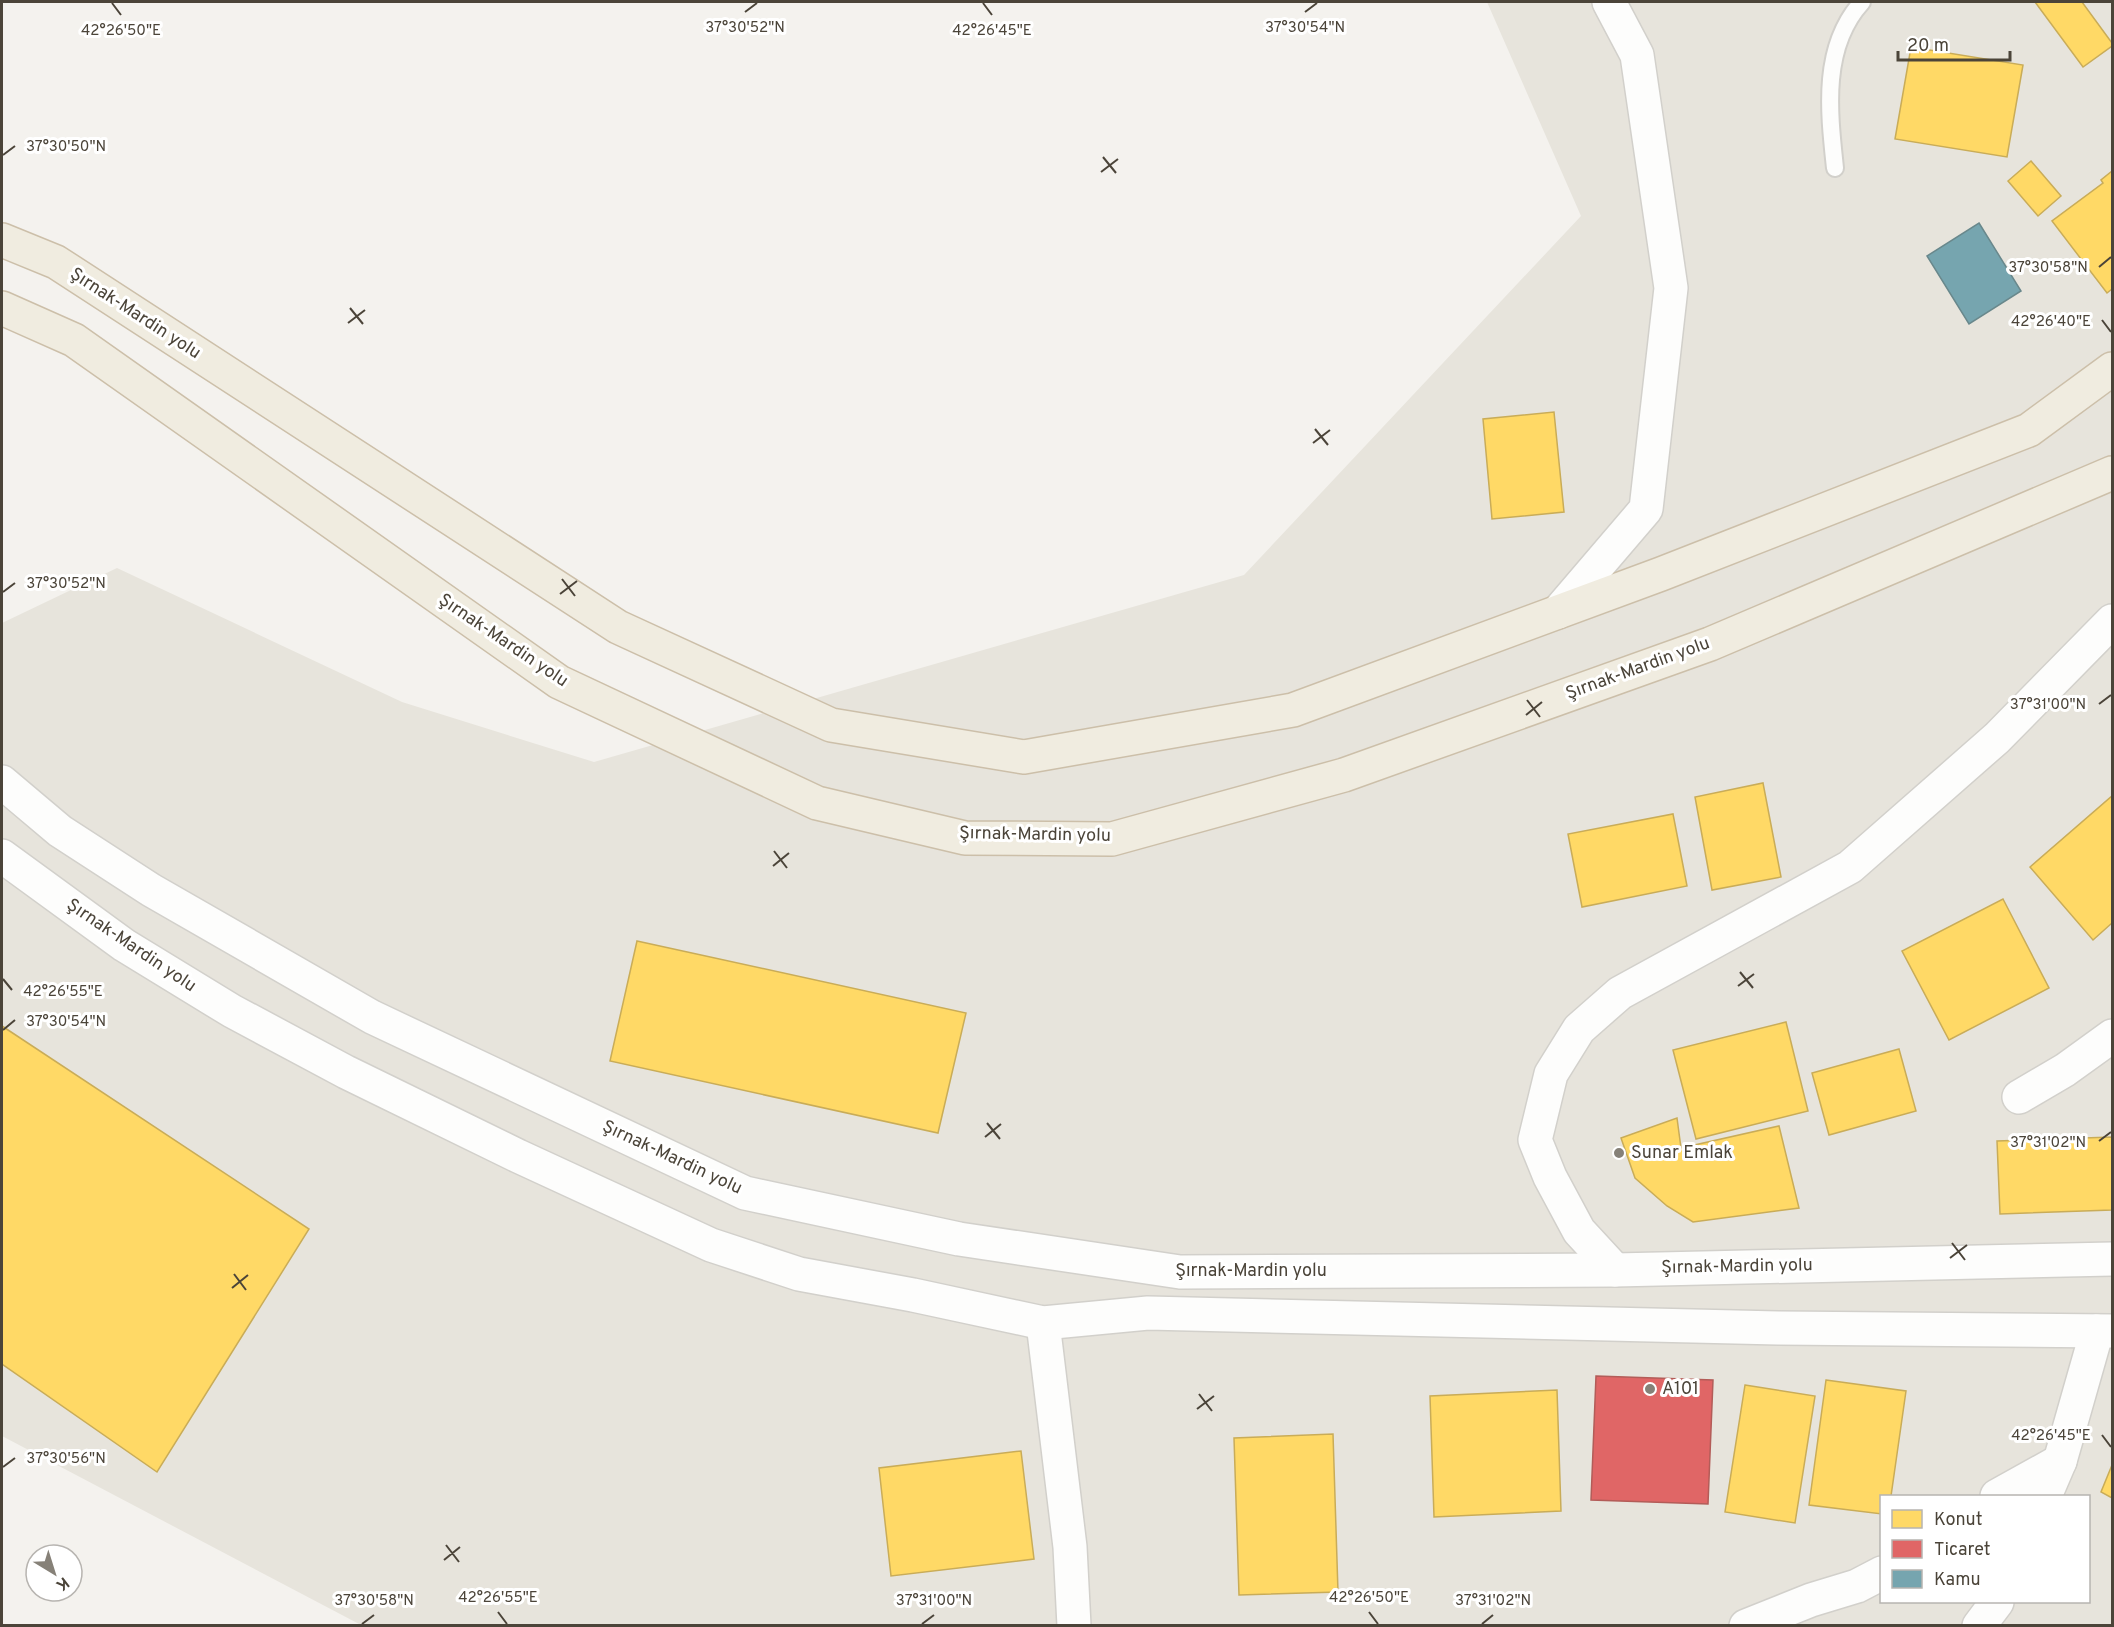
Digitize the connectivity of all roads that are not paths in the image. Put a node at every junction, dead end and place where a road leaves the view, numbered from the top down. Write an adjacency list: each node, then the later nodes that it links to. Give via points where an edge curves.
1 (1610, 2): 8 (street, via 1637,55 1671,288 1646,509)
2 (1862, 2): 3 (lane, via 1839,40 1830,86)
3 (1835, 168)
4 (2, 240): 8 (highway, Şırnak-Mardin yolu, via 56,262 618,627 831,725 1024,757 1293,710)
5 (2, 308): 7 (highway, Şırnak-Mardin yolu, via 74,340 559,682 817,803 965,838 1112,839 1344,775 1710,644)
6 (2112, 369): 8 (highway, Şırnak-Mardin yolu, via 2029,430)
7 (2112, 473)
8 (1558, 612)
9 (2112, 621): 15 (street, via 1997,738 1850,867 1620,993 1579,1029 1551,1074 1535,1140 1550,1178 1579,1231)
10 (2, 782): 15 (street, Şırnak-Mardin yolu, via 60,831 151,890 372,1017 745,1193 959,1239 1180,1272)
11 (2, 856): 16 (street, Şırnak-Mardin yolu, via 124,945 232,1011 378,1088 711,1245 799,1274)
12 (2112, 1036): 13 (street)
13 (2019, 1097)
14 (2112, 1259): 15 (street, Şırnak-Mardin yolu)
15 (1615, 1270)
16 (1043, 1323): 17 (street, Şırnak-Mardin yolu, via 1148,1313 1778,1328); 23 (street, via 1070,1546)
17 (2105, 1331): 18 (street)
18 (2060, 1461): 19 (street); 20 (street)
19 (2000, 1495)
20 (2046, 1495)
21 (1880, 1574): 24 (street, via 1857,1586)
22 (1995, 1603): 25 (street)
23 (1074, 1626)
24 (1746, 1626)
25 (1979, 1626)

